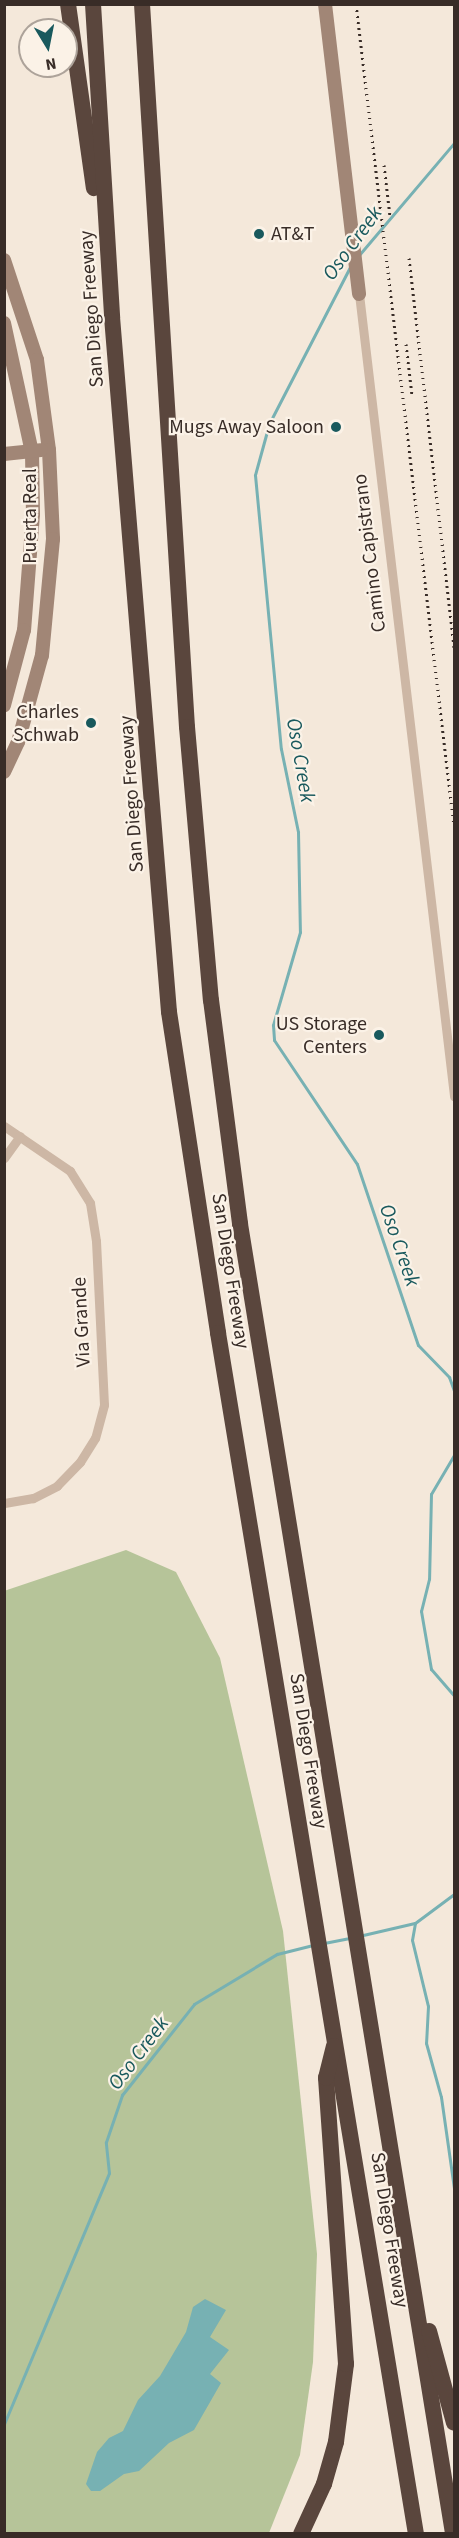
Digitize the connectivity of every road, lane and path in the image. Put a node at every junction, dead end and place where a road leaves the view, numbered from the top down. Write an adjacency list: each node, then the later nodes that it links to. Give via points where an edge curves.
1 (68, 4): 7 (highway)
2 (93, 4): 7 (highway, San Diego Freeway)
3 (142, 4): 20 (highway, San Diego Freeway, via 186,716 211,1000 240,1224)
4 (325, 4): 6 (street, Camino Capistrano)
5 (4, 260): 9 (street, Puerta Real, via 37,360)
6 (358, 294): 14 (street, Camino Capistrano)
7 (112, 317): 19 (highway, San Diego Freeway, via 169,1012)
8 (4, 323): 10 (street, Puerta Real)
9 (49, 450): 10 (street); 13 (street, Puerta Real, via 53,539 42,655 18,742)
10 (32, 452): 11 (street); 12 (street, Puerta Real, via 33,514 24,630)
11 (4, 454)
12 (4, 705)
13 (4, 772)
14 (454, 1096)
15 (4, 1126): 16 (street, Via Grande)
16 (20, 1136): 17 (street); 18 (street, Via Grande, via 70,1171 90,1203 96,1241 104,1405 94,1438 80,1462 57,1486 33,1498)
17 (4, 1158)
18 (4, 1503)
19 (335, 2039): 22 (highway, via 326,2078 346,2364 336,2442 324,2484); 23 (highway, San Diego Freeway)
20 (406, 2247): 21 (highway); 24 (highway, San Diego Freeway)
21 (454, 2423)
22 (301, 2534)
23 (416, 2534)
24 (453, 2534)

